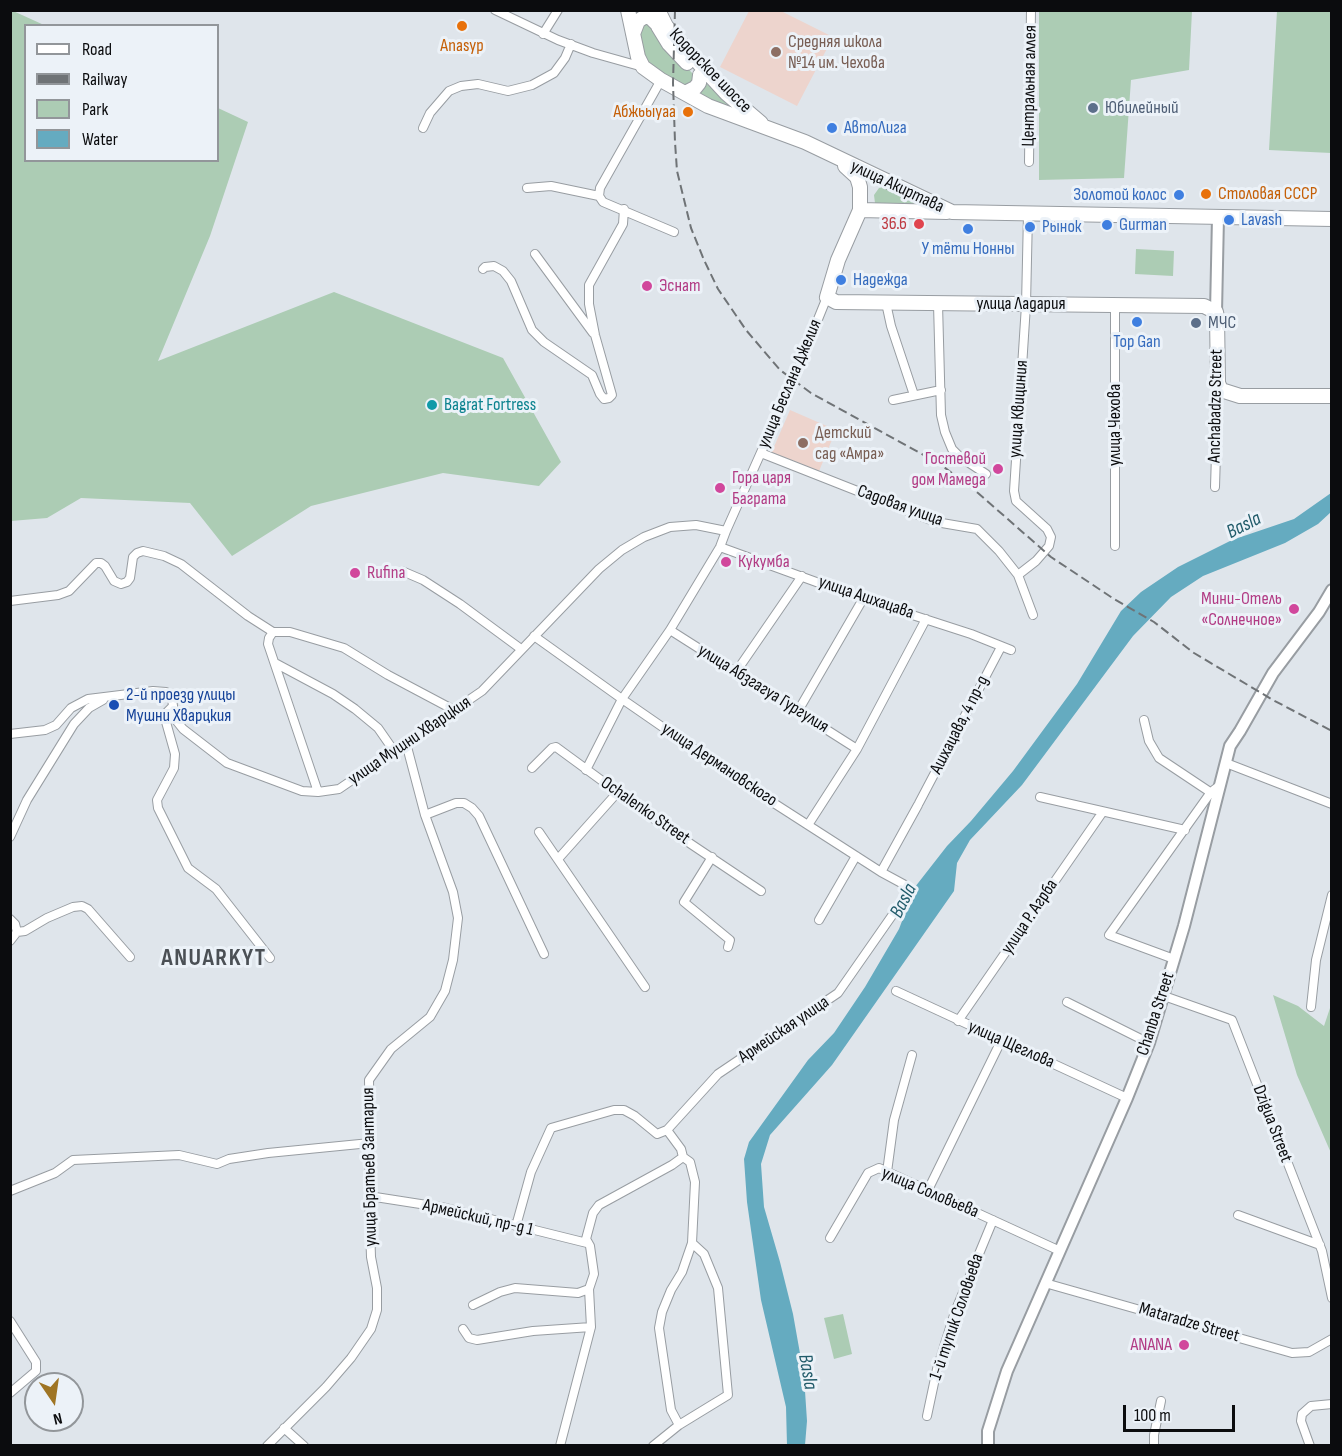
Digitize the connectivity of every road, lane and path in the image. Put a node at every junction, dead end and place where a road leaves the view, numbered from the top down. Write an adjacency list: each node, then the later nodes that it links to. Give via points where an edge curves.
1 (495, 10): 6 (street, улица Акиртава)
2 (558, 10): 6 (street)
3 (628, 10): 7 (highway)
4 (1030, 10): 17 (street, Центральная аллея)
5 (656, 15): 7 (highway, via 638,21); 10 (highway, via 669,44); 13 (highway, Кодорское шоссе)
6 (543, 34): 8 (street, улица Акиртава)
7 (633, 34): 9 (highway)
8 (571, 44): 9 (street, улица Акиртава); 14 (street, via 554,73 532,85 508,91 478,84 449,91 429,113)
9 (643, 67): 11 (highway, улица Акиртава)
10 (700, 75): 12 (highway, via 695,88); 13 (highway)
11 (661, 80): 12 (highway, улица Акиртава); 19 (street)
12 (685, 93): 15 (highway, улица Акиртава, via 724,113)
13 (733, 99): 15 (highway, Кодорское шоссе)
14 (423, 128)
15 (768, 128): 16 (highway, улица Акиртава)
16 (834, 157): 21 (highway, улица Беслана Джелия, via 861,187); 22 (highway, улица Акиртава)
17 (1029, 162)
18 (527, 188): 19 (street, via 551,186)
19 (599, 196): 20 (street, via 603,202)
20 (624, 210): 26 (street); 35 (street, via 623,224 589,285)
21 (860, 210): 22 (highway); 29 (highway, улица Беслана Джелия)
22 (952, 212): 23 (highway, улица Акиртава)
23 (1028, 214): 24 (highway, улица Акиртава); 33 (street, улица Квициния)
24 (1218, 216): 25 (highway, улица Акиртава); 34 (street, Anchabadze Street)
25 (1332, 219)
26 (674, 232)
27 (535, 254): 35 (street)
28 (483, 269): 35 (street, via 494,266 503,271 532,330 592,375 604,399 612,394)
29 (827, 297): 30 (highway, улица Ладария, via 836,302); 41 (street, улица Беслана Джелия)
30 (886, 303): 31 (highway, улица Ладария); 38 (street)
31 (938, 304): 33 (highway, улица Ладария); 37 (street)
32 (1115, 304): 33 (highway, улица Ладария); 34 (highway, улица Ладария, via 1204,306); 45 (street, улица Чехова)
33 (1026, 305): 48 (street, улица Квициния, via 1014,491 1016,501 1051,537 1049,546 1036,561)
34 (1216, 312): 36 (highway, Anchabadze Street)
35 (595, 335)
36 (1218, 383): 39 (highway, via 1221,390 1232,395); 43 (street, Anchabadze Street)
37 (941, 390): 38 (street); 42 (street, via 941,415 952,449)
38 (914, 394): 40 (street)
39 (1332, 396)
40 (893, 400)
41 (761, 453): 44 (street, улица Беслана Джелия); 48 (street, Садовая улица, via 936,522 977,529)
42 (986, 474)
43 (1215, 487)
44 (726, 531): 46 (street, улица Беслана Джелия); 57 (street, улица Мушни Хварцкия, via 696,525 670,527 644,537 599,569)
45 (1115, 546)
46 (720, 547): 49 (street, улица Ашхацава); 55 (street, улица Беслана Джелия)
47 (402, 571): 59 (street, via 460,604)
48 (1018, 575): 53 (street, Садовая улица)
49 (802, 576): 51 (street, улица Ашхацава); 62 (street)
50 (1332, 590): 73 (street, Chanba Street, via 1273,673 1230,746)
51 (863, 598): 54 (street, улица Ашхацава); 67 (street)
52 (10, 601): 56 (street, via 69,591 96,563 105,566 114,581 127,582 133,557 143,551 181,564)
53 (1032, 615)
54 (926, 619): 58 (street, улица Ашхацава); 71 (street)
55 (670, 630): 62 (street, улица Абзгагуа Гургулия); 64 (street, улица Беслана Джелия)
56 (273, 632): 61 (street, via 268,644); 66 (street, via 290,632 344,648)
57 (534, 636): 59 (street, улица Мушни Хварцкия); 64 (street, улица Дермановского)
58 (1001, 647): 60 (street, улица Ашхацава); 90 (street, Ашхацава, 4 пр-д)
59 (521, 649): 66 (street, улица Мушни Хварцкия, via 482,691)
60 (1011, 650)
61 (276, 663): 72 (street, via 356,709 378,728); 76 (street)
62 (736, 672): 67 (street, улица Абзгагуа Гургулия)
63 (107, 698): 65 (street, улица Мушни Хварцкия, via 166,692); 69 (street, улица Мушни Хварцкия, via 88,699 45,730); 86 (street, via 88,708 74,724 27,800)
64 (622, 699): 75 (street, улица Беслана Джелия); 83 (street, улица Дермановского)
65 (172, 707): 76 (street, улица Мушни Хварцкия, via 183,729 227,763 302,791); 101 (street, via 166,722 174,768 157,800 158,808 188,868 216,889)
66 (454, 710): 70 (street, улица Мушни Хварцкия)
67 (798, 711): 71 (street, улица Абзгагуа Гургулия)
68 (1144, 720): 77 (street, via 1149,741 1159,758)
69 (10, 734)
70 (406, 743): 72 (street, улица Мушни Хварцкия); 82 (street, улица Братьев Зантария)
71 (857, 749): 83 (street)
72 (394, 751): 76 (street, улица Мушни Хварцкия, via 339,789)
73 (1226, 763): 77 (street, Chanba Street); 80 (street)
74 (532, 768): 75 (street, Ochalenko Street, via 556,747)
75 (586, 770): 78 (street, Ochalenko Street)
76 (318, 792)
77 (1216, 792): 84 (street); 102 (street, Chanba Street)
78 (617, 793): 88 (street, Ochalenko Street); 89 (street)
79 (1040, 797): 81 (street)
80 (1332, 804)
81 (1102, 813): 84 (street); 108 (street, улица Р. Агрба)
82 (425, 814): 99 (street, via 464,803 479,816); 114 (street, улица Братьев Зантария, via 453,892 458,918 453,960 445,991 430,1017 391,1049 369,1080)
83 (808, 825): 87 (street, улица Дермановского)
84 (1185, 830): 102 (street, via 1109,935)
85 (539, 832): 89 (street)
86 (10, 837)
87 (856, 856): 90 (street, улица Дермановского); 95 (street)
88 (712, 857): 92 (street, Ochalenko Street); 98 (street, via 684,902 730,940)
89 (558, 859): 103 (street)
90 (881, 872): 91 (street, улица Дермановского)
91 (908, 889): 113 (street, Армейская улица, via 838,993 718,1074)
92 (761, 891)
93 (1332, 895): 107 (street, via 1316,960)
94 (10, 919): 96 (street)
95 (819, 920)
96 (17, 932): 97 (street); 100 (street, via 82,906)
97 (10, 941)
98 (728, 947)
99 (544, 954)
100 (130, 957)
101 (270, 958)
102 (1174, 959): 105 (street, Chanba Street)
103 (645, 987)
104 (896, 992): 108 (street, улица Щеглова)
105 (1164, 996): 110 (street, Chanba Street); 126 (street, Dzigua Street, via 1232,1020)
106 (1067, 1002): 110 (street)
107 (1311, 1006)
108 (958, 1021): 109 (street, улица Щеглова)
109 (1001, 1041): 112 (street, улица Щеглова); 117 (street)
110 (1149, 1043): 112 (street, Chanba Street)
111 (912, 1055): 116 (street, via 894,1120)
112 (1127, 1098): 127 (street, Chanba Street)
113 (667, 1130): 115 (street); 122 (street, via 657,1134 624,1110 551,1128 531,1172)
114 (370, 1143): 118 (street, via 268,1153 217,1164 179,1155 73,1160 55,1173); 119 (street, улица Братьев Зантария)
115 (683, 1157): 124 (street, via 599,1205 590,1222); 125 (street, via 690,1162 695,1182)
116 (887, 1172): 117 (street, улица Соловьева); 123 (street, улица Соловьева, via 879,1168 868,1173)
117 (928, 1190): 121 (street, улица Соловьева)
118 (10, 1191)
119 (369, 1196): 122 (street, Армейский, пр-д 1, via 446,1208); 141 (street, улица Братьев Зантария, via 377,1299 371,1329 351,1358)
120 (1238, 1215): 126 (street)
121 (993, 1220): 127 (street, улица Соловьева); 139 (street, 1-й тупик Соловьева, via 955,1312)
122 (516, 1226): 124 (street, Армейский, пр-д 1)
123 (830, 1238)
124 (587, 1243): 129 (street, via 594,1274)
125 (692, 1243): 140 (street, via 659,1328 667,1392); 140 (street, via 704,1254 718,1288 728,1395)
126 (1320, 1245): 130 (street, Dzigua Street)
127 (1060, 1251): 128 (street, Chanba Street)
128 (1046, 1283): 135 (street, Mataradze Street, via 1292,1353 1309,1352); 146 (street, Chanba Street, via 1007,1371 990,1423)
129 (589, 1289): 131 (street, via 578,1293 515,1288); 133 (street)
130 (1332, 1298)
131 (472, 1305)
132 (10, 1321): 136 (street, via 36,1362 36,1371)
133 (591, 1327): 134 (street, via 477,1340 469,1338); 144 (street)
134 (463, 1329)
135 (1332, 1340)
136 (10, 1392)
137 (1161, 1401): 147 (street)
138 (1332, 1404): 148 (street, via 1311,1406 1302,1414)
139 (927, 1416)
140 (679, 1425): 145 (street)
141 (284, 1428): 142 (street, улица Братьев Зантария); 143 (street)
142 (267, 1446)
143 (304, 1446)
144 (560, 1446)
145 (653, 1446)
146 (988, 1446)
147 (1154, 1446)
148 (1310, 1446)

